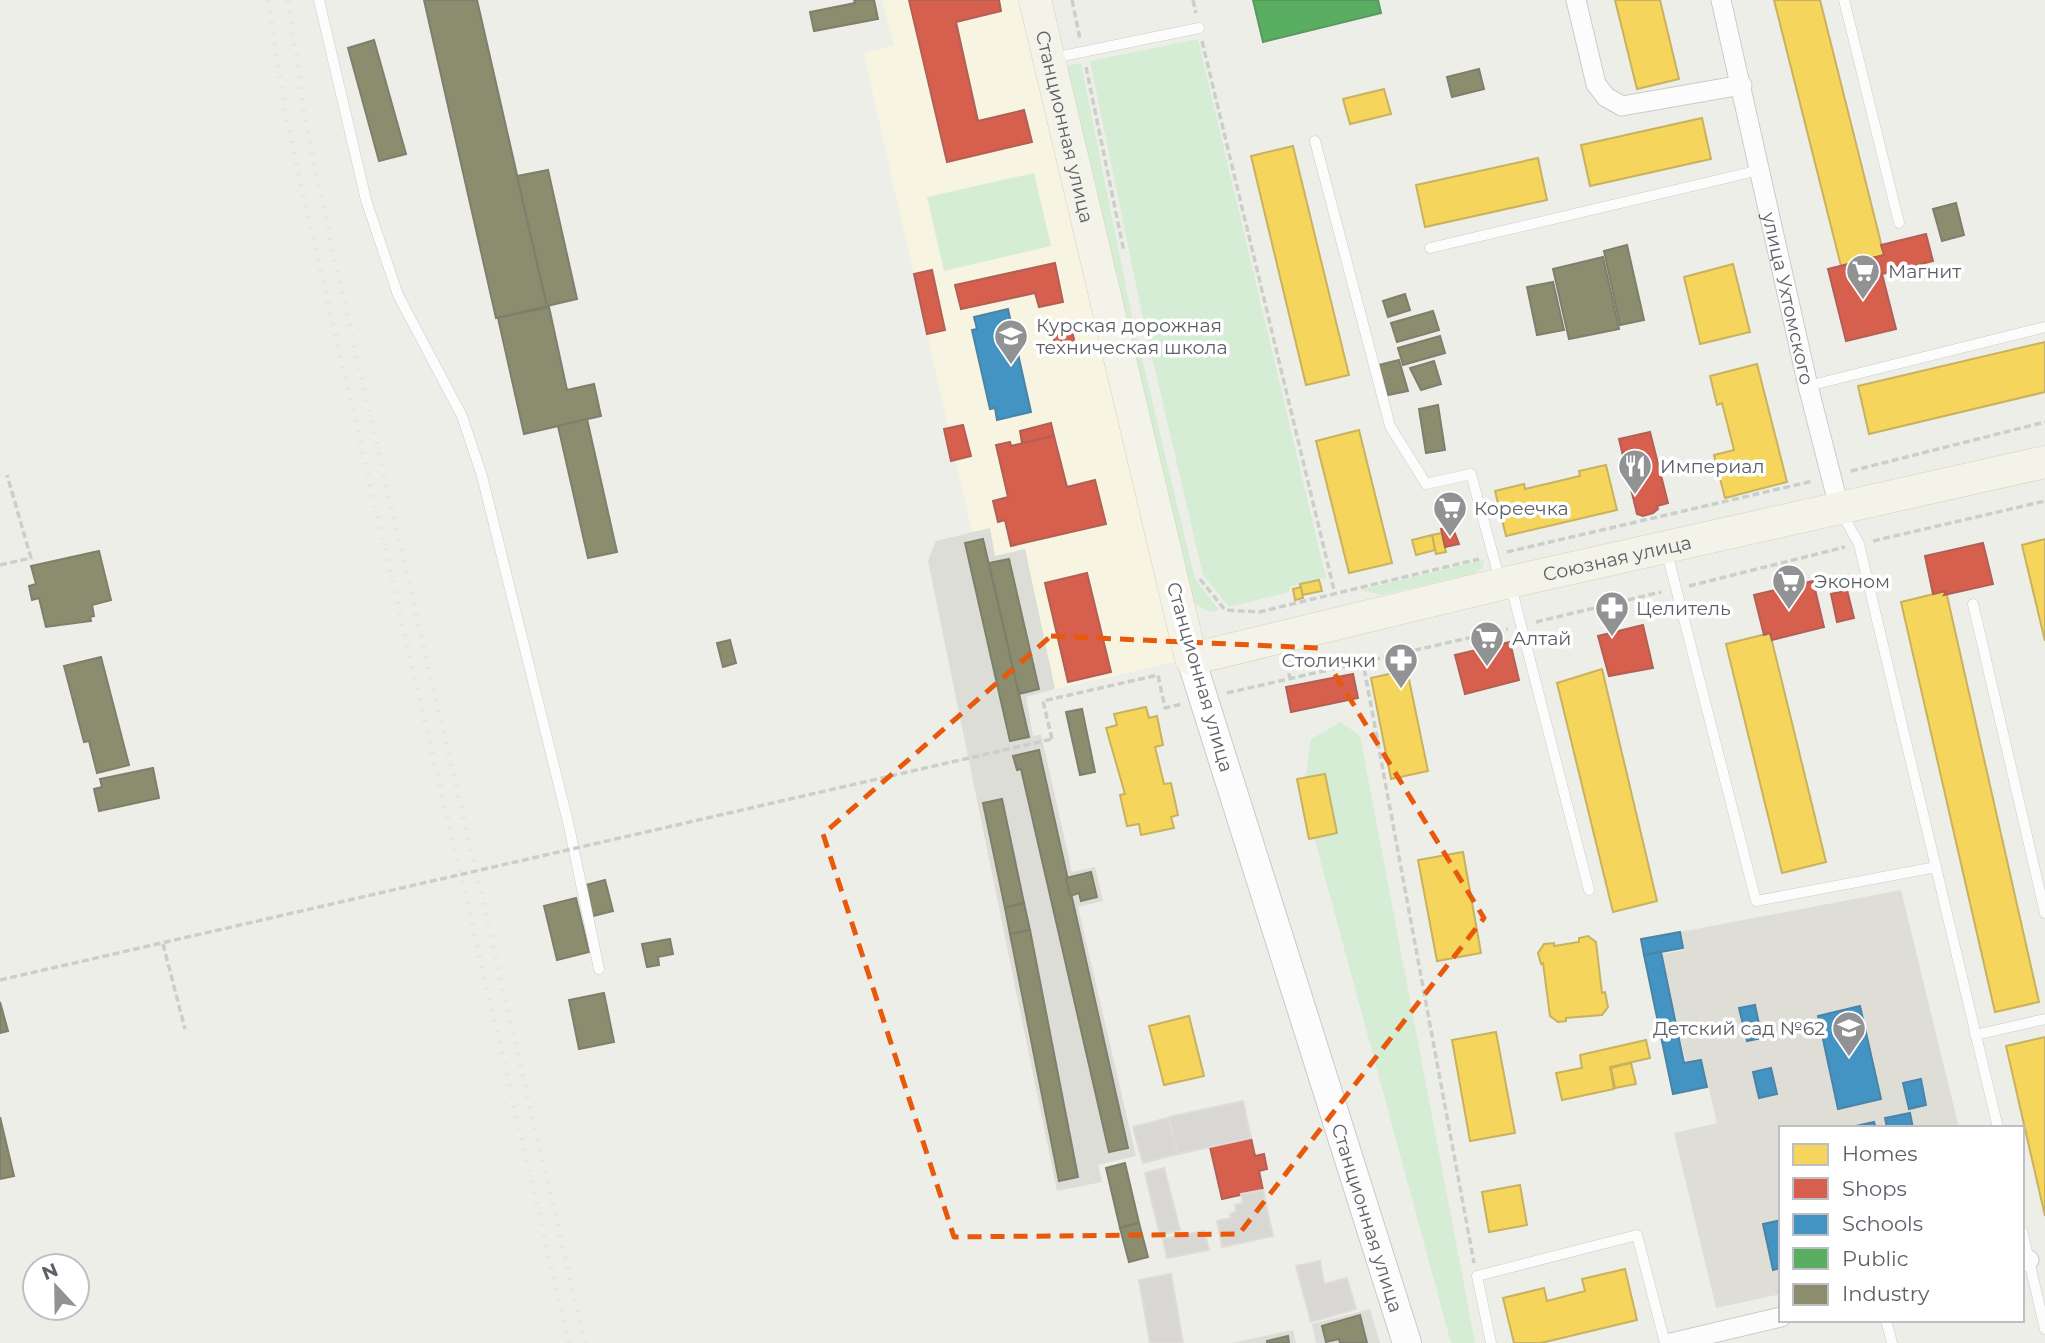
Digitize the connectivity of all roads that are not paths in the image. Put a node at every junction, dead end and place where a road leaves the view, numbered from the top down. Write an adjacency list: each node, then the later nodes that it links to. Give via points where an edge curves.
1 (319, 0): 24 (lane, via 366,200 398,295 462,416 482,476 568,822)
2 (1035, 0): 7 (main road, Станционная улица)
3 (1576, 0): 8 (street, via 1596,84 1622,106)
4 (1721, 0): 8 (street, улица Ухтомского)
5 (1844, 0): 11 (lane)
6 (1199, 28): 7 (lane)
7 (1049, 59): 20 (main road, Станционная улица)
8 (1742, 85): 10 (street, улица Ухтомского)
9 (1315, 141): 18 (lane, via 1390,426 1426,484 1471,474)
10 (1760, 170): 12 (lane); 14 (street, улица Ухтомского)
11 (1899, 223)
12 (1430, 248)
13 (2045, 327): 14 (lane)
14 (1808, 386): 16 (street, улица Ухтомского)
15 (2045, 462): 16 (main road, Союзная улица)
16 (1840, 511): 17 (main road, Союзная улица); 21 (lane, via 1859,544)
17 (1666, 548): 18 (main road, Союзная улица); 21 (lane, via 1756,901)
18 (1501, 574): 20 (main road, Союзная улица); 22 (lane, via 1521,626)
19 (1973, 604): 23 (lane)
20 (1191, 659): 32 (main road, Станционная улица)
21 (1936, 867): 26 (lane)
22 (1589, 890)
23 (2045, 913)
24 (599, 969)
25 (2045, 1019): 26 (lane)
26 (1975, 1035): 27 (lane)
27 (1998, 1126)
28 (2026, 1261): 31 (lane)
29 (1779, 1317): 35 (street)
30 (1887, 1322): 36 (lane)
31 (2045, 1329)
32 (1407, 1343)
33 (1492, 1343): 34 (lane, via 1476,1276 1637,1235)
34 (1665, 1343)
35 (1671, 1343)
36 (1892, 1343)

